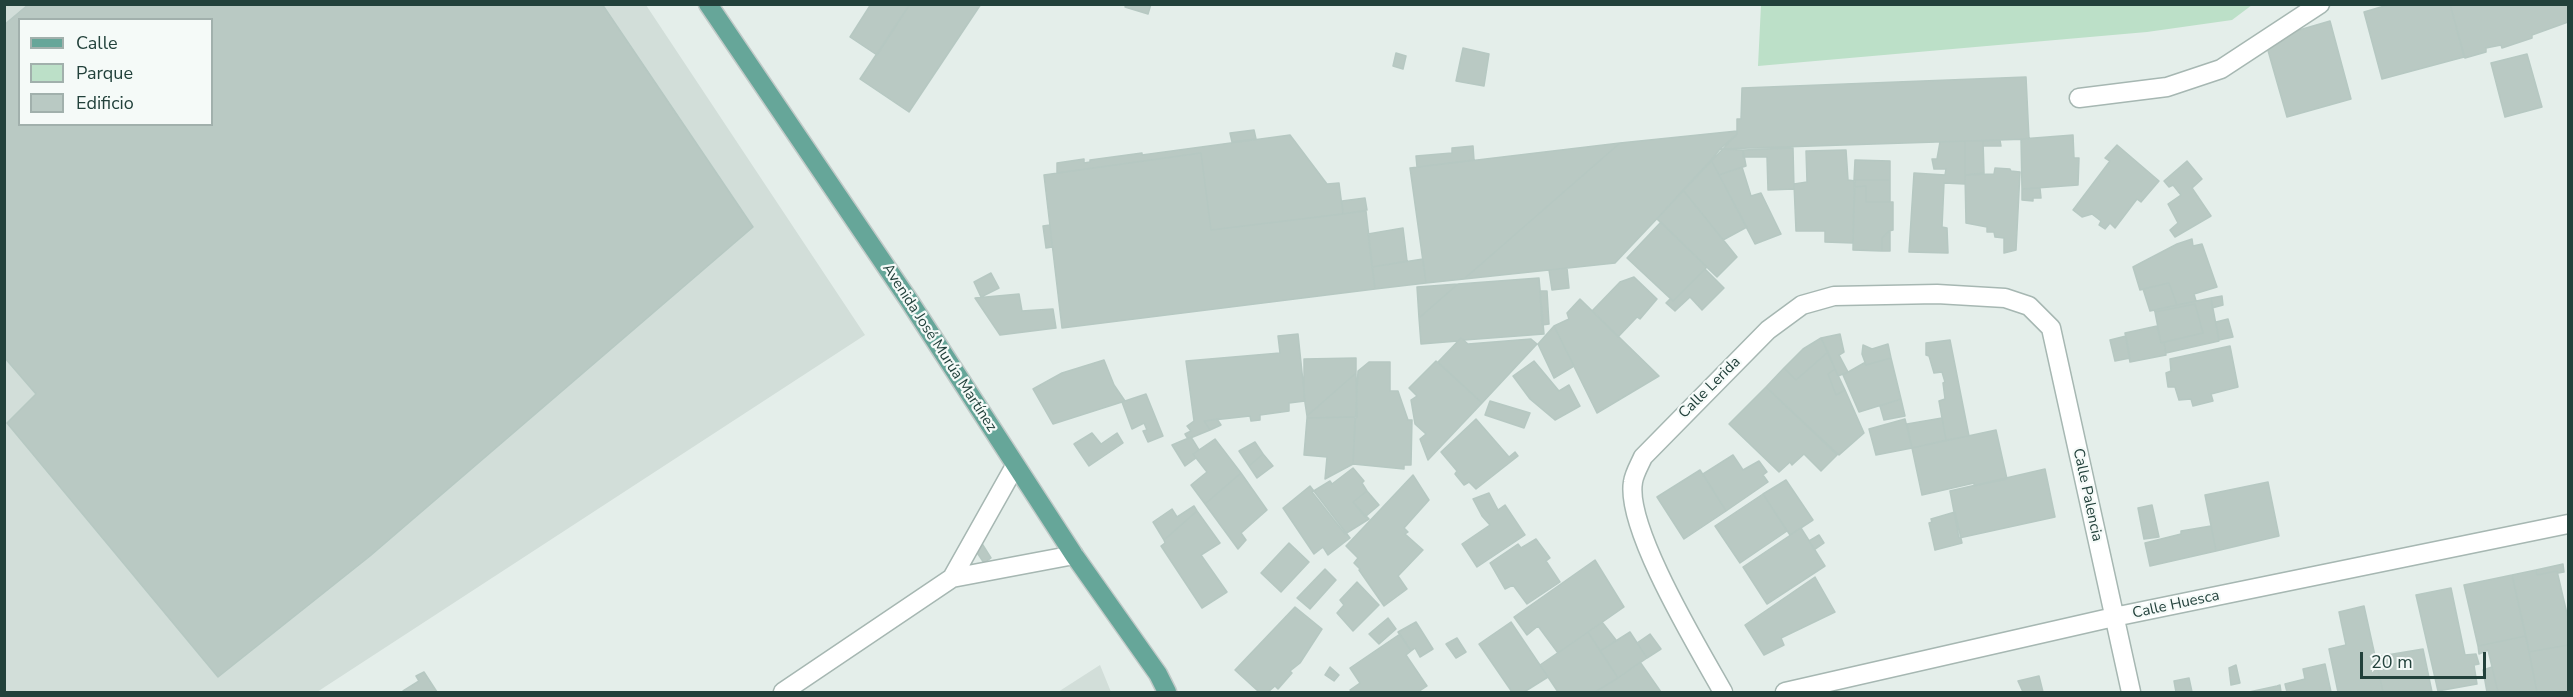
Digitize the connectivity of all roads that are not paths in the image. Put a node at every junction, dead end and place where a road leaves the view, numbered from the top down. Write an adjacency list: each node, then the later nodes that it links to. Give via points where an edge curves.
1 (708, 4): 5 (main road, Avenida José Murúa Martínez, via 908,299)
2 (2320, 4): 3 (street, via 2221,69 2167,87)
3 (2079, 98)
4 (2029, 306): 9 (street, Calle Palencia, via 2051,328); 12 (street, Calle Lerida, via 2005,298 1938,294 1834,296 1802,305 1768,330 1643,457 1632,482 1635,513 1662,581)
5 (1015, 466): 7 (main road, Avenida José Murúa Martínez); 8 (street)
6 (2568, 524): 9 (street, Calle Huesca)
7 (1074, 555): 8 (street); 11 (main road, Avenida José Murúa Martínez, via 1158,674)
8 (952, 578): 10 (street)
9 (2114, 617): 13 (street, Calle Huesca); 14 (street, Calle Palencia)
10 (783, 693)
11 (1167, 693)
12 (1723, 693)
13 (1785, 693)
14 (2131, 693)

